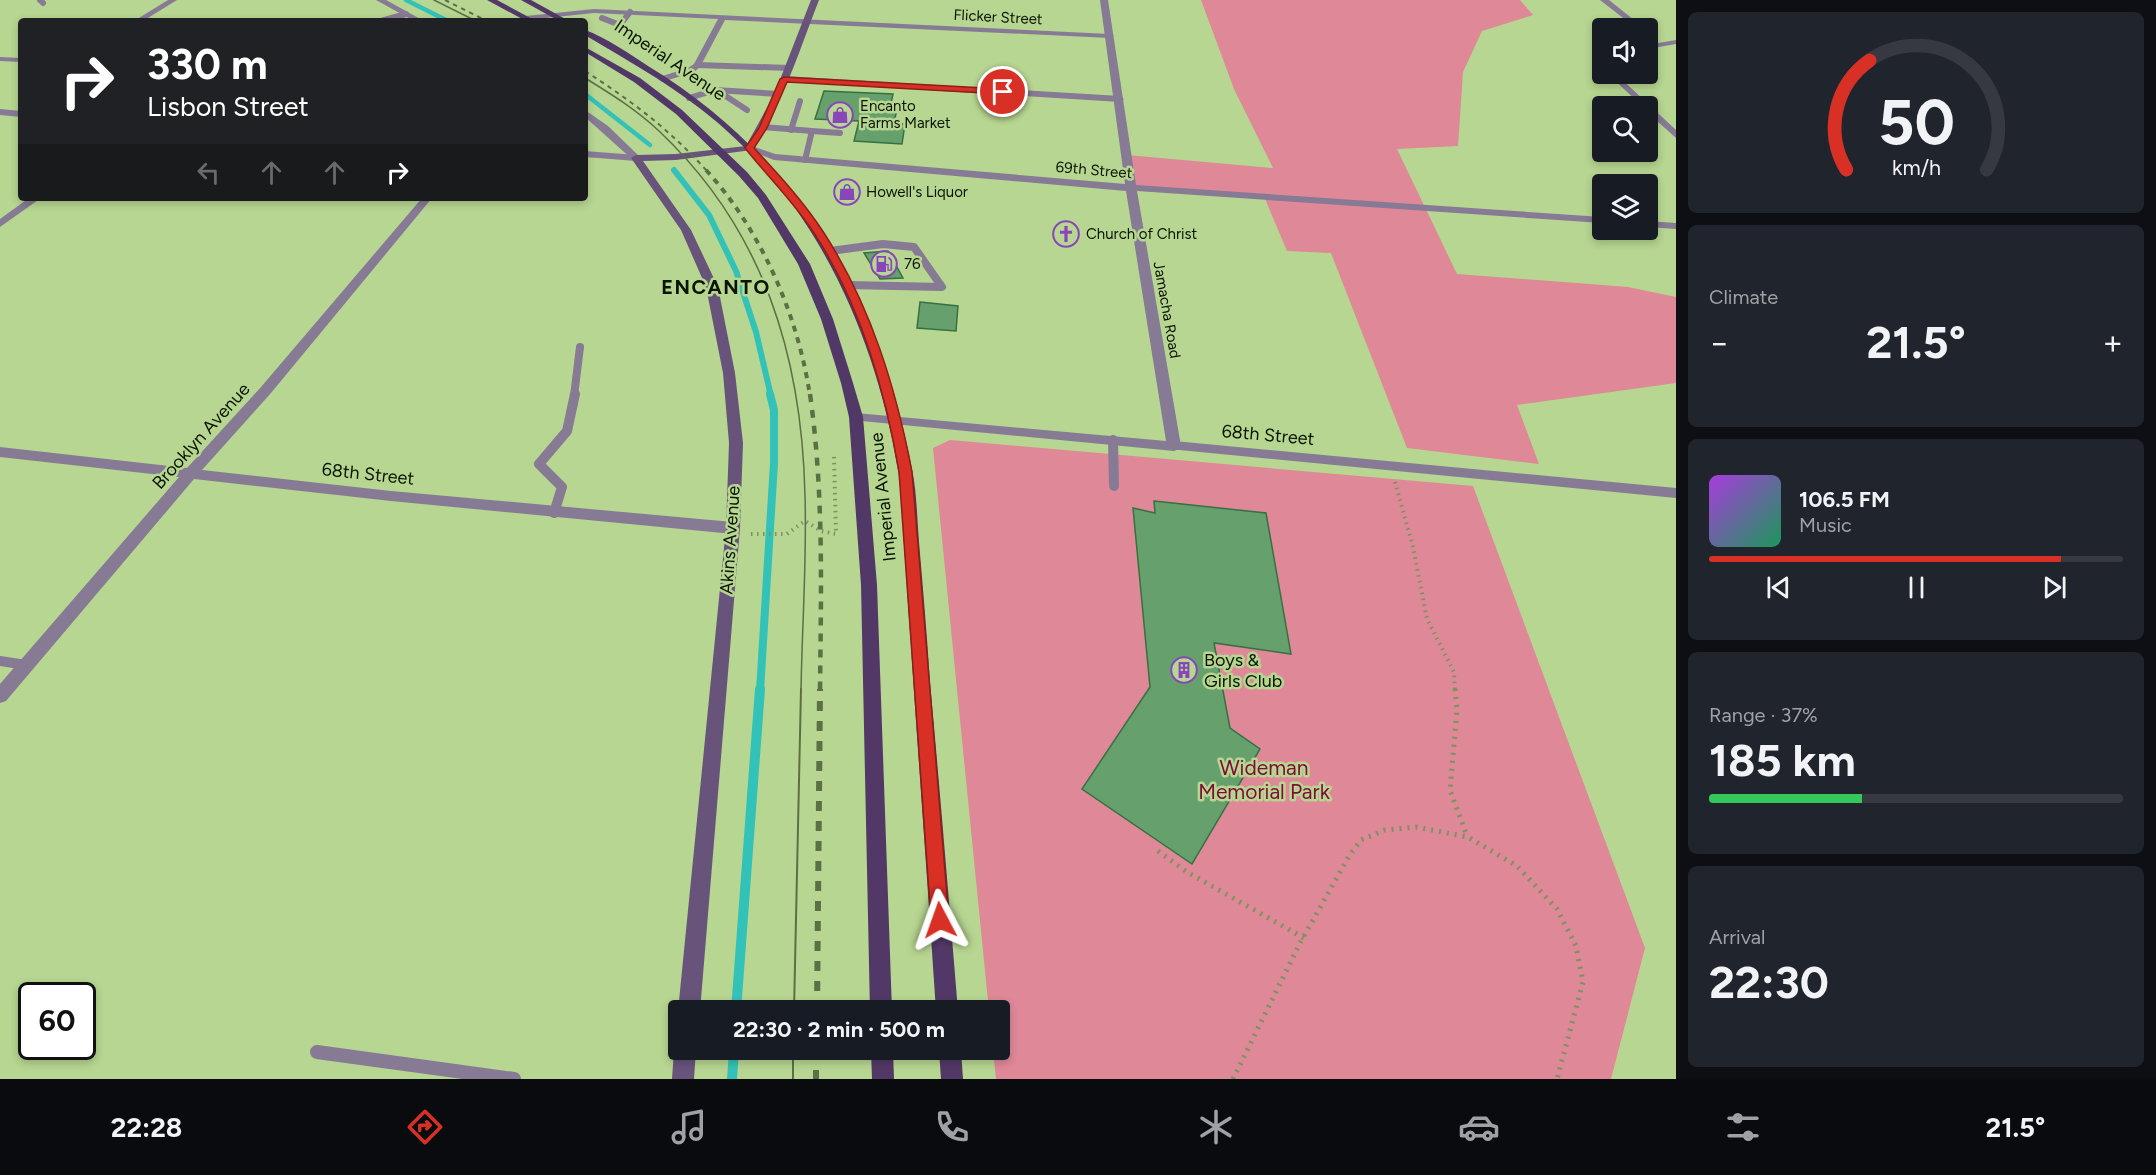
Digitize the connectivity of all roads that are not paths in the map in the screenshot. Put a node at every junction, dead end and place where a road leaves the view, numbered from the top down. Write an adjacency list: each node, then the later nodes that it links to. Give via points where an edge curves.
1 (173, 0): 12 (street)
2 (380, 0): 9 (street)
3 (491, 0): 15 (main road)
4 (525, 0): 10 (main road)
5 (815, 0): 20 (main road)
6 (1104, 0): 22 (street, Jamacha Road)
7 (1604, 0): 19 (street)
8 (630, 12): 10 (street, Flicker Street, via 594,10); 11 (street, Flicker Street); 18 (lane, via 620,25)
9 (406, 14): 13 (lane); 14 (street)
10 (552, 15): 16 (street, Flicker Street); 17 (main road)
11 (723, 17): 20 (street, Flicker Street); 28 (street)
12 (143, 18)
13 (392, 18)
14 (414, 18)
15 (527, 18)
16 (535, 18)
17 (558, 18)
18 (602, 18)
19 (1627, 18)
20 (807, 21): 22 (street, Flicker Street); 29 (main road)
21 (588, 34): 30 (main road, Imperial Avenue)
22 (1110, 36): 37 (street, Jamacha Road)
23 (1658, 42): 24 (street)
24 (1676, 42)
25 (588, 51): 50 (main road, Imperial Avenue, via 679,111)
26 (0, 59): 27 (street)
27 (18, 60)
28 (697, 65): 29 (lane); 30 (street)
29 (789, 68): 31 (main road)
30 (662, 79): 36 (main road, Imperial Avenue)
31 (784, 79): 34 (main road); 37 (street)
32 (1623, 84): 35 (street)
33 (715, 90): 34 (lane); 36 (lane); 39 (lane)
34 (778, 94): 44 (main road)
35 (1635, 96)
36 (690, 98): 49 (main road, Imperial Avenue)
37 (1120, 99): 54 (street, Jamacha Road)
38 (800, 101): 45 (lane)
39 (747, 110)
40 (0, 112): 41 (street)
41 (18, 114)
42 (588, 115): 52 (street, Akins Avenue)
43 (1658, 118): 48 (street)
44 (763, 127): 45 (lane); 49 (main road)
45 (791, 130): 46 (lane)
46 (813, 131): 47 (lane); 53 (lane)
47 (840, 133)
48 (1676, 135)
49 (749, 148): 50 (main road, 69th Street); 53 (street, 69th Street, via 774,157); 61 (main road, Imperial Avenue, via 787,189)
50 (721, 152): 52 (main road, 69th Street); 64 (main road, Imperial Avenue, via 762,197 804,264 827,319)
51 (588, 154): 52 (street, 69th Street)
52 (636, 158): 73 (main road, Akins Avenue, via 686,230 712,287 729,373 736,443)
53 (805, 160): 54 (street, 69th Street)
54 (1131, 188): 57 (street, 69th Street); 67 (street, Jamacha Road)
55 (32, 201): 58 (street)
56 (424, 201): 69 (street, Brooklyn Avenue)
57 (1592, 219)
58 (0, 224)
59 (1658, 225): 60 (street)
60 (1676, 226)
61 (830, 251): 62 (main road, Imperial Avenue); 62 (lane, via 884,244 914,247 942,287)
62 (848, 285): 65 (main road, Imperial Avenue, via 883,370)
63 (580, 346): 72 (lane, via 572,420 538,464 562,487)
64 (856, 417): 65 (street, 68th Street); 78 (main road, Imperial Avenue, via 869,585)
65 (896, 420): 66 (street, 68th Street); 79 (main road, Imperial Avenue, via 906,472)
66 (1113, 441): 67 (street, 68th Street); 70 (lane)
67 (1174, 446): 71 (street, 68th Street)
68 (0, 452): 69 (street, 68th Street)
69 (189, 475): 72 (street, 68th Street); 75 (street, Brooklyn Avenue)
70 (1114, 486)
71 (1676, 493)
72 (554, 513): 73 (street, 68th Street)
73 (733, 528): 77 (main road, Akins Avenue)
74 (0, 661): 75 (lane)
75 (26, 665): 76 (street, Brooklyn Avenue)
76 (0, 696)
77 (690, 1000)
78 (881, 1000)
79 (946, 1000)
80 (317, 1052): 84 (lane)
81 (684, 1060): 85 (main road)
82 (882, 1060): 86 (main road)
83 (951, 1060): 87 (main road)
84 (514, 1079)
85 (683, 1079)
86 (883, 1079)
87 (952, 1079)

